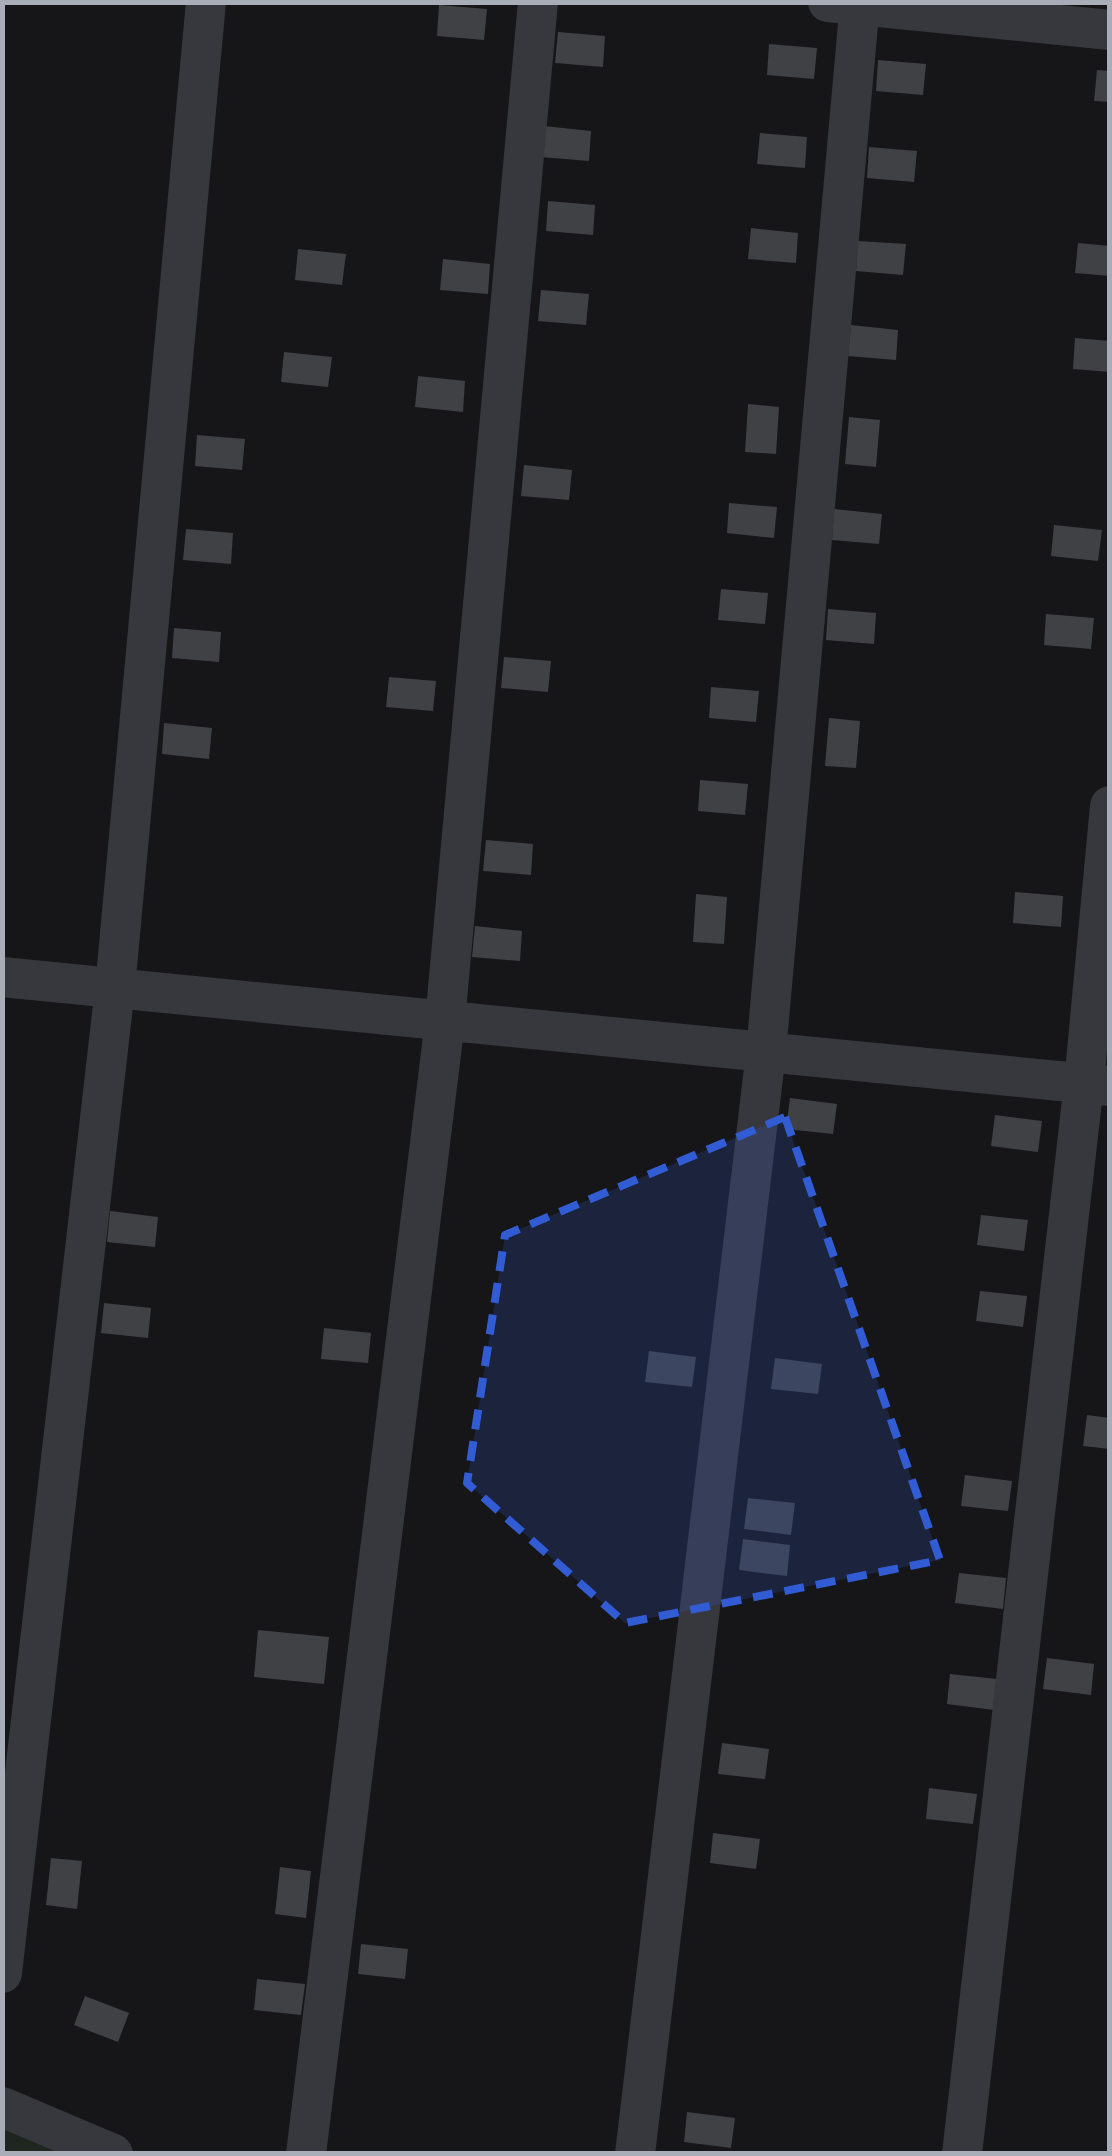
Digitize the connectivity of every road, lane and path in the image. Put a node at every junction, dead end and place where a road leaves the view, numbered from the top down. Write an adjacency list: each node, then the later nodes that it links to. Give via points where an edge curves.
1 (206, 2): 7 (street)
2 (538, 2): 8 (street)
3 (849, 4): 4 (street); 9 (street)
4 (1110, 30)
5 (1110, 806): 10 (street)
6 (2, 977): 7 (street)
7 (115, 988): 8 (street); 11 (street)
8 (445, 1021): 9 (street); 14 (street)
9 (766, 1052): 10 (street); 15 (street)
10 (1096, 1084): 16 (street)
11 (2, 1973)
12 (2, 2107): 13 (street)
13 (113, 2154)
14 (306, 2154)
15 (635, 2154)
16 (962, 2154)

